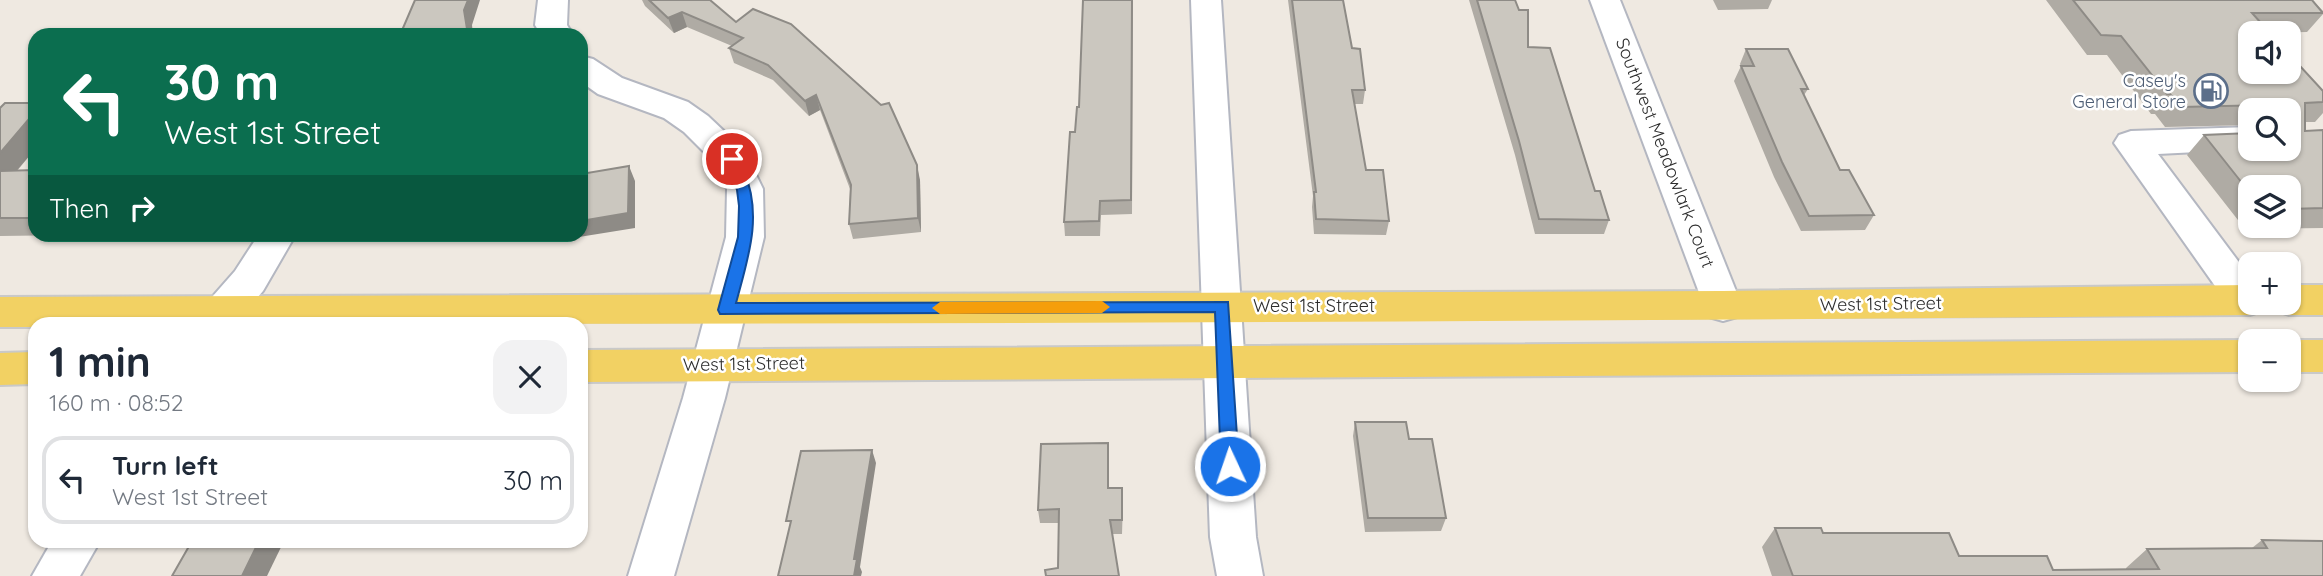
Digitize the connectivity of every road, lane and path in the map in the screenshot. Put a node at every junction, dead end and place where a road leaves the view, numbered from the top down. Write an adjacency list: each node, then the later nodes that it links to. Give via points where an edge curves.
1 (553, 0): 4 (street)
2 (1206, 0): 12 (street)
3 (1605, 0): 13 (street, Southwest Meadowlark Court)
4 (553, 28)
5 (588, 71): 14 (street, via 610,86 676,110 732,159 747,206 745,237)
6 (2238, 139): 8 (street, via 2131,142)
7 (273, 242): 17 (street, via 249,281)
8 (2238, 286)
9 (2238, 300): 13 (main road, West 1st Street)
10 (2301, 300): 11 (main road)
11 (2323, 300)
12 (1222, 306): 13 (main road, West 1st Street); 14 (main road, West 1st Street); 22 (street)
13 (1723, 306)
14 (726, 310): 18 (main road, West 1st Street); 23 (street)
15 (0, 312): 16 (main road, West 1st Street)
16 (180, 317)
17 (217, 317)
18 (280, 317)
19 (2238, 356): 22 (main road, West 1st Street)
20 (2301, 356): 21 (main road)
21 (2323, 356)
22 (1224, 360): 23 (main road, West 1st Street); 30 (street, via 1233,537)
23 (713, 364): 24 (main road, West 1st Street); 29 (street)
24 (588, 366)
25 (28, 368): 26 (main road)
26 (0, 369)
27 (73, 548): 28 (street)
28 (55, 576)
29 (651, 576)
30 (1240, 576)

